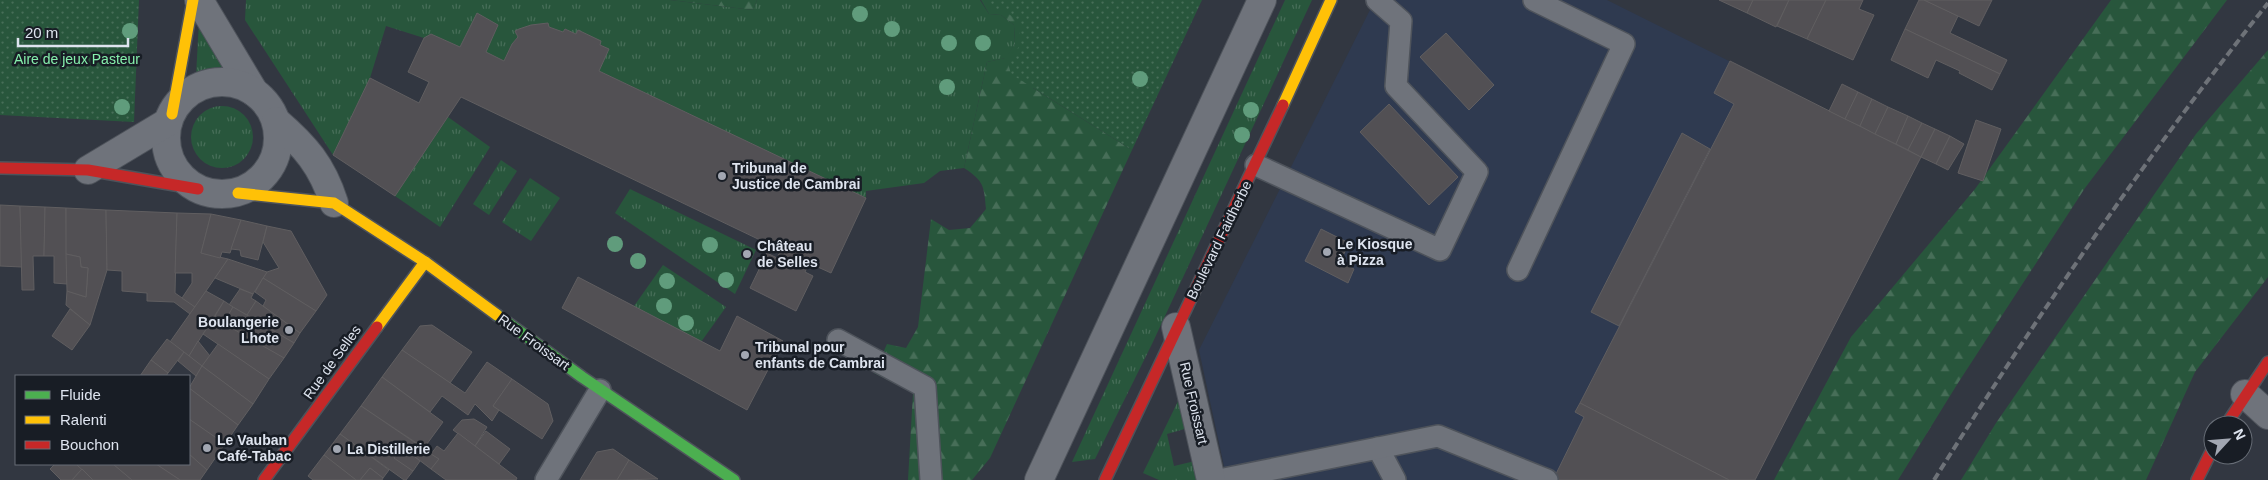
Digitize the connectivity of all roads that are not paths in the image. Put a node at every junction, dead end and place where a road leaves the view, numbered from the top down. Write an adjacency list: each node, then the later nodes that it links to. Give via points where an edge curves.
1 (193, 0): 8 (street)
2 (199, 0): 7 (street)
3 (1262, 0): 31 (street)
4 (1331, 0): 10 (street, Boulevard Faidherbe)
5 (1377, 0): 10 (lane, via 1401,21 1396,86 1477,172 1440,250)
6 (1534, 0): 17 (lane, via 1624,44)
7 (254, 92): 8 (street, via 236,84 217,82 198,87 182,98); 9 (street)
8 (170, 118): 12 (street); 13 (street, via 166,138 168,153 175,168)
9 (276, 121): 14 (street, via 279,138 276,156 268,172 254,185); 15 (street, via 301,142 326,179)
10 (1256, 165): 18 (street, Boulevard Faidherbe)
11 (0, 168): 12 (street)
12 (88, 170): 13 (street)
13 (198, 189): 14 (street, via 224,195)
14 (238, 193): 15 (street, Rue Froissart)
15 (334, 203): 16 (street, Rue Froissart)
16 (425, 262): 21 (street, Rue Froissart); 27 (street, Rue de Selles)
17 (1518, 270)
18 (1176, 327): 32 (street, Boulevard Faidherbe); 33 (street, Rue Froissart)
19 (838, 340): 30 (lane, via 925,387)
20 (2268, 362): 22 (street)
21 (600, 390): 28 (lane); 29 (street, Rue Froissart)
22 (2245, 394): 23 (street); 24 (street)
23 (2232, 415)
24 (2268, 415)
25 (1378, 448): 34 (lane); 35 (lane); 36 (lane, via 1438,436)
26 (2204, 465): 37 (street)
27 (264, 480)
28 (546, 480)
29 (734, 480)
30 (931, 480)
31 (1039, 480)
32 (1104, 480)
33 (1211, 480)
34 (1219, 480)
35 (1395, 480)
36 (1547, 480)
37 (2197, 480)

